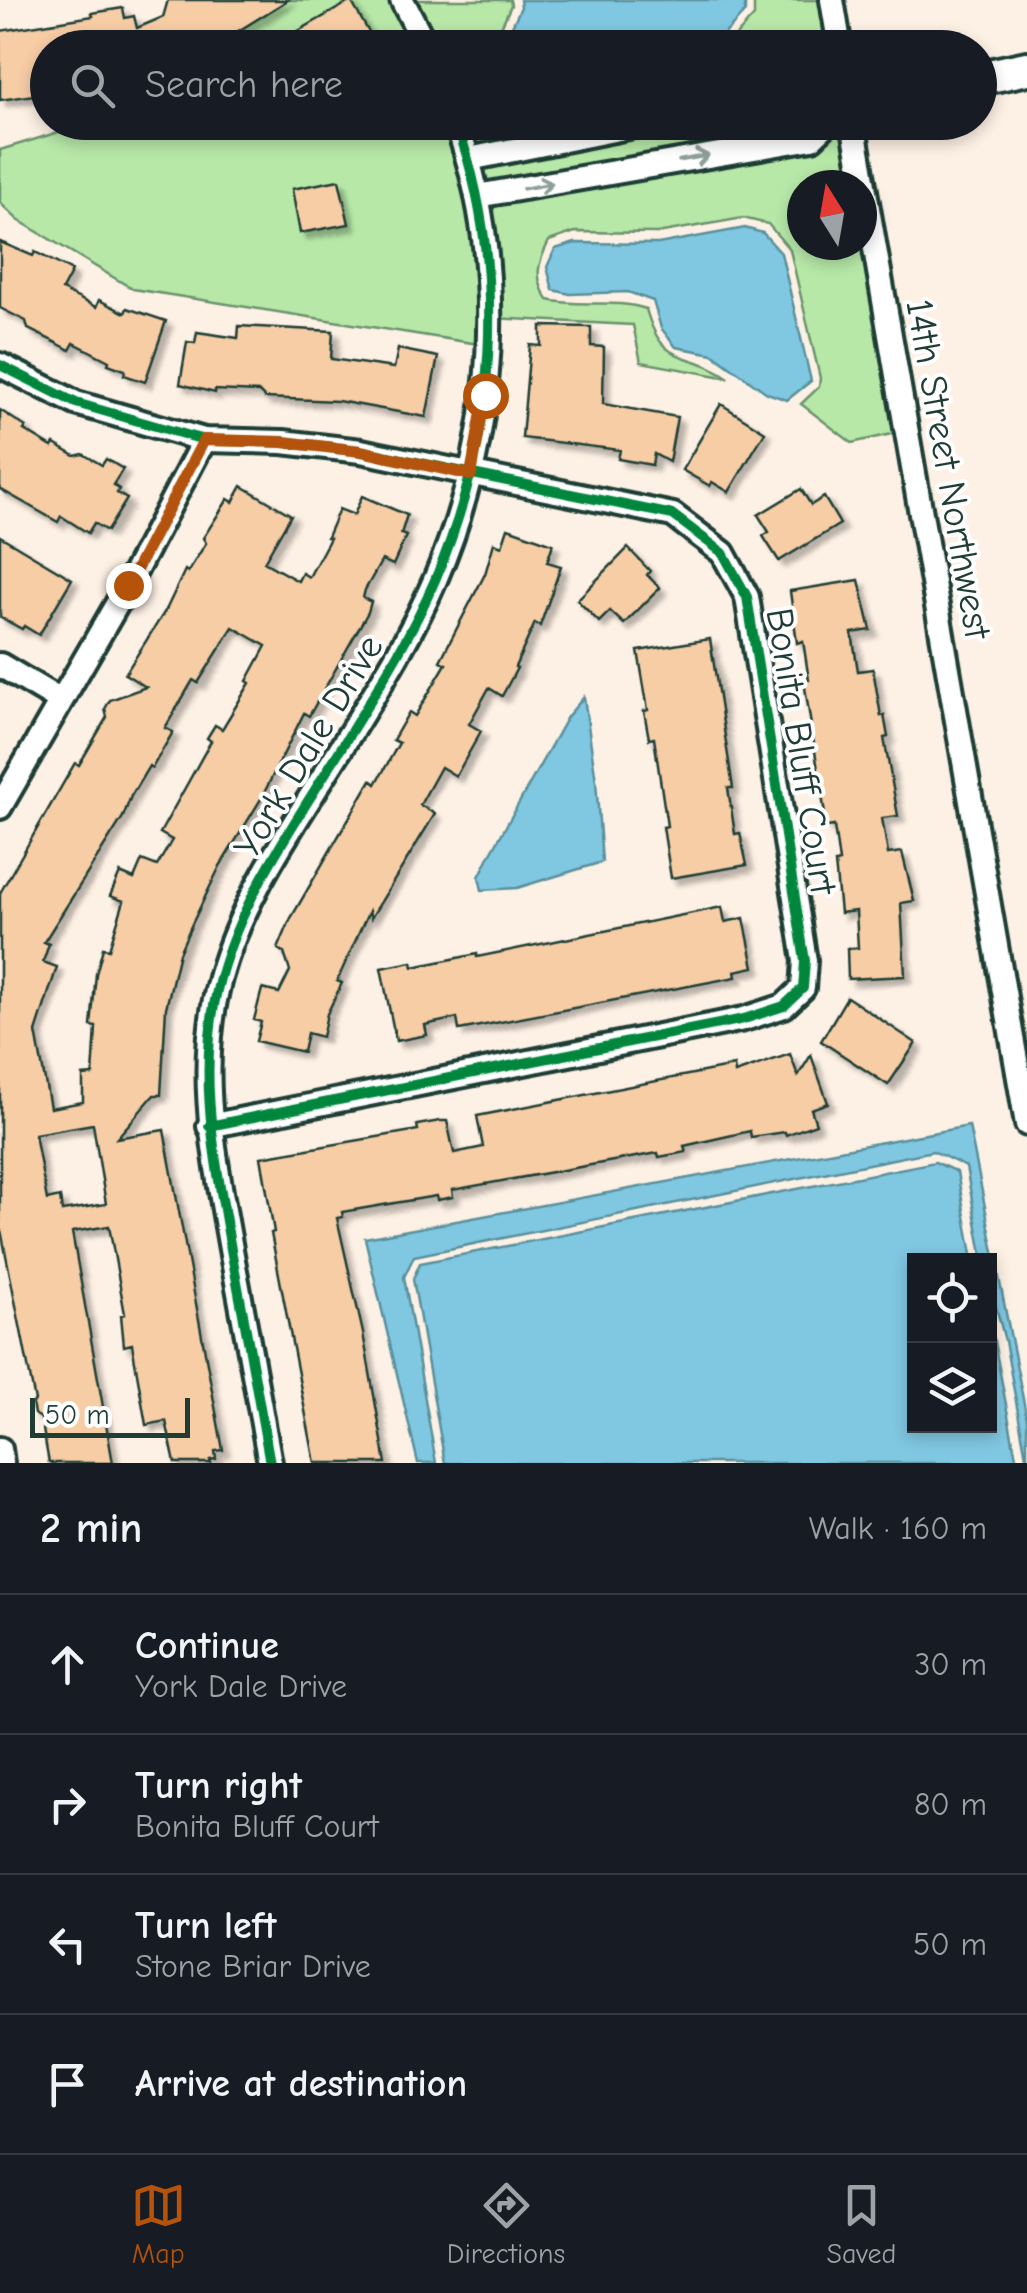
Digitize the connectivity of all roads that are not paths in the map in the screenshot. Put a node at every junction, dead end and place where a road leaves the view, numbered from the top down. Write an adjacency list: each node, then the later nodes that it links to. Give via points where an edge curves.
1 (402, 0): 3 (street)
2 (832, 0): 4 (street)
3 (417, 30)
4 (837, 30)
5 (1027, 68): 6 (street)
6 (997, 74)
7 (462, 140): 11 (street, York Dale Drive)
8 (563, 140): 11 (street)
9 (800, 140): 12 (street, one-way to 9)
10 (856, 140): 19 (street, 14th Street Northwest)
11 (469, 159): 12 (street, York Dale Drive)
12 (478, 196): 15 (street, York Dale Drive, via 490,289 485,395)
13 (0, 365): 14 (street, Bonita Bluff Court, via 76,403)
14 (204, 440): 15 (street, Bonita Bluff Court, via 361,451); 17 (street)
15 (471, 475): 20 (street, York Dale Drive, via 436,578 401,652 241,923 220,978 207,1050); 20 (street, Bonita Bluff Court, via 673,515 722,553 747,597 805,961 802,988 784,1006 744,1020)
16 (0, 665): 17 (street)
17 (59, 700): 18 (street)
18 (0, 806)
19 (1027, 1124)
20 (209, 1126): 23 (street, York Dale Drive)
21 (0, 1449): 22 (street)
22 (2, 1463)
23 (270, 1463)

